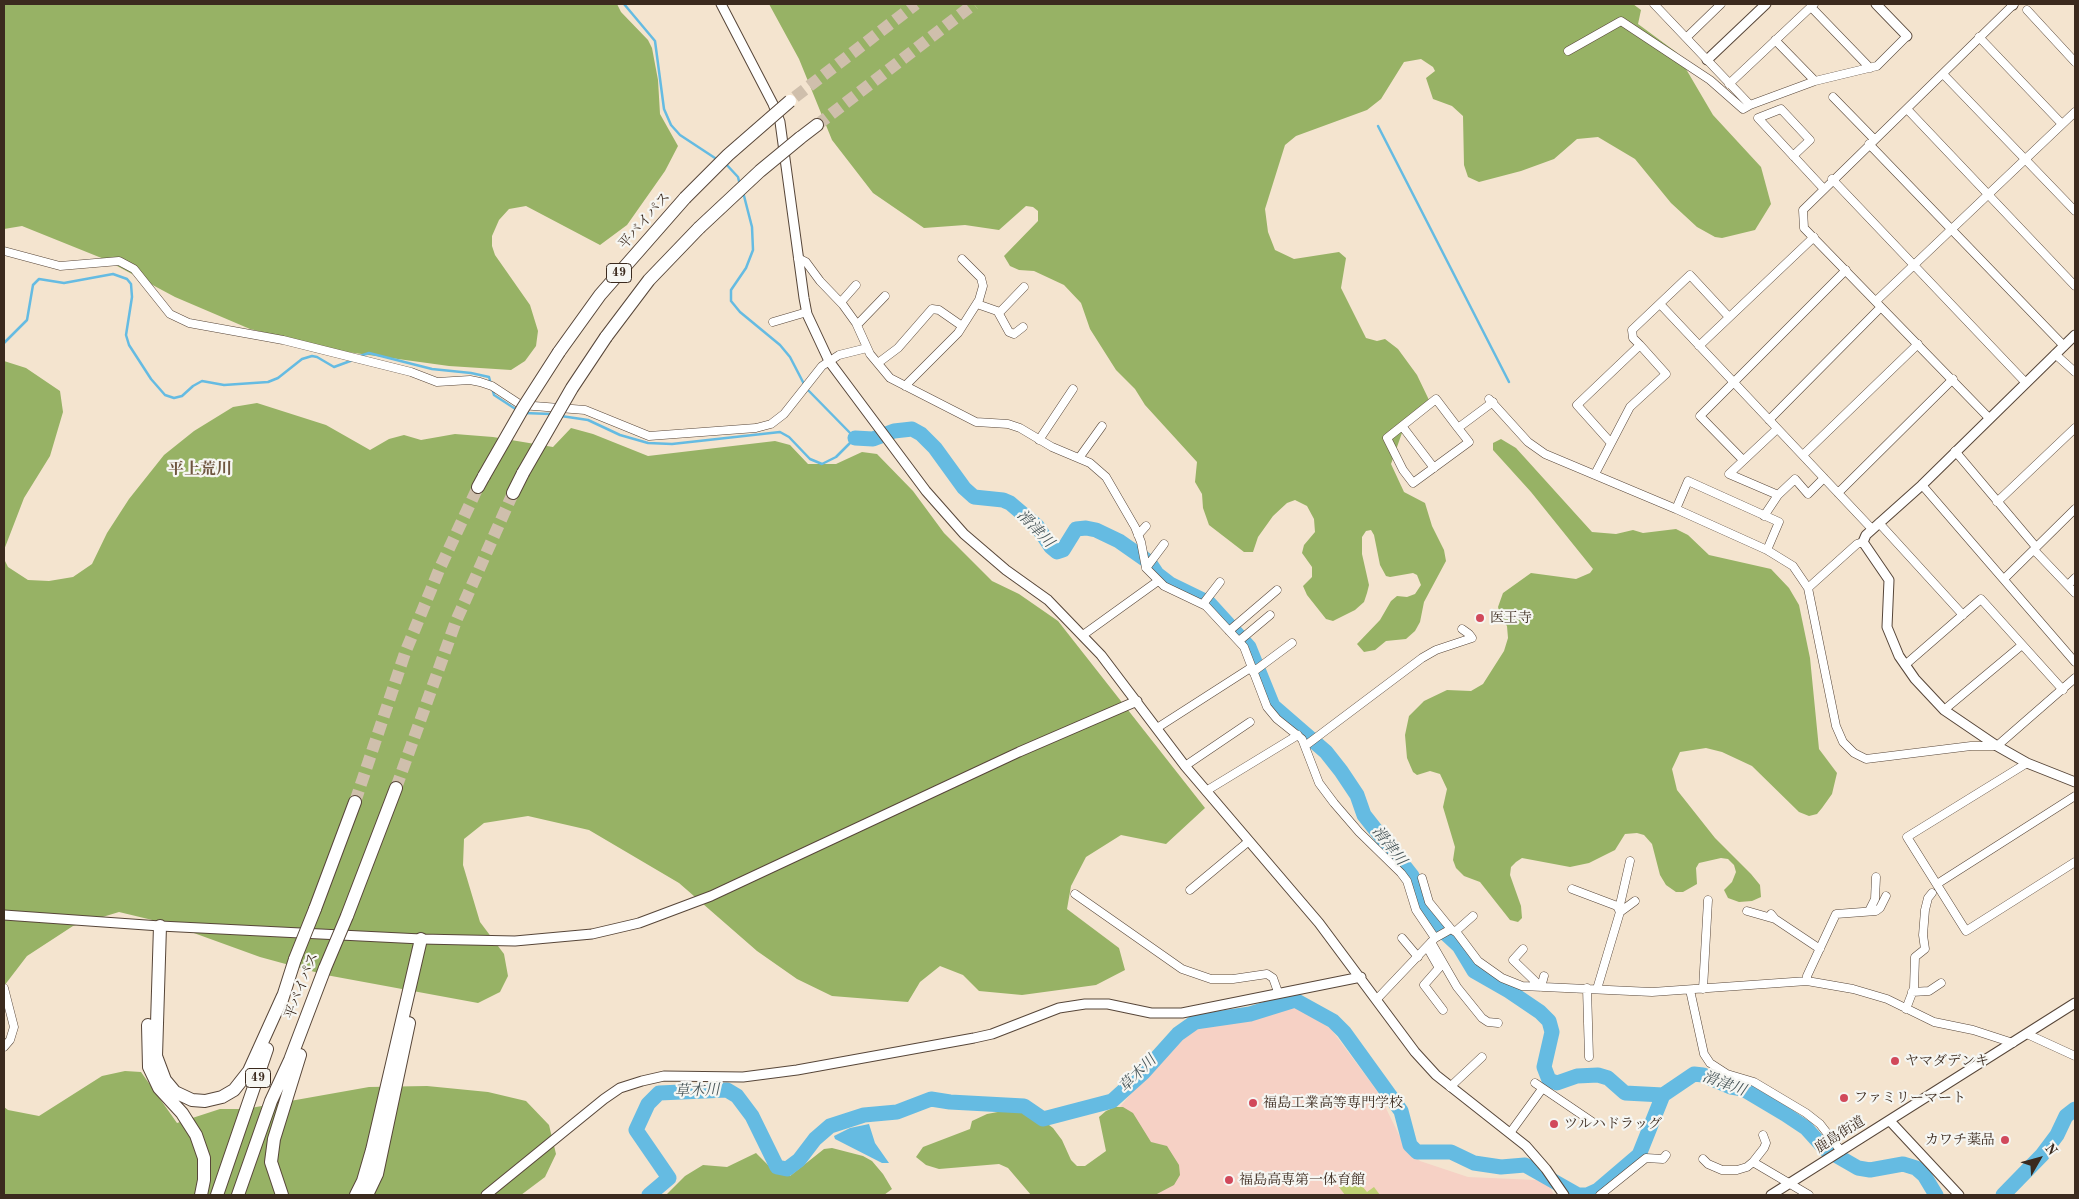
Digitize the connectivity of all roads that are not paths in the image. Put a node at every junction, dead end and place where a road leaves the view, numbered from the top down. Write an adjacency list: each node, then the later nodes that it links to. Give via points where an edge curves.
1 (721, 4): 37 (street, via 780,122)
2 (1654, 4): 10 (street)
3 (1721, 4): 10 (street)
4 (1766, 4): 14 (street)
5 (1876, 4): 9 (street)
6 (2013, 4): 11 (street)
7 (1812, 5): 12 (street); 16 (street)
8 (2027, 10): 15 (street)
9 (1907, 36): 16 (street)
10 (1687, 37): 14 (street)
11 (1979, 37): 17 (street); 25 (street)
12 (1775, 40): 18 (street); 19 (street)
13 (1568, 51): 22 (street, via 1621,21 1710,80 1743,109)
14 (1707, 60): 19 (street)
15 (2075, 62)
16 (1870, 68): 18 (street)
17 (1942, 74): 23 (street); 29 (street)
18 (1815, 81): 22 (street)
19 (1729, 84): 22 (street)
20 (1833, 96): 27 (street)
21 (792, 99): 87 (highway, 平バイパス / 49, bridge, via 685,198 600,295 523,408)
22 (1750, 105)
23 (1907, 109): 27 (street); 32 (street)
24 (2073, 117): 25 (street)
25 (2062, 124): 29 (street)
26 (817, 125): 89 (highway, 49, bridge, via 760,171 649,280 567,396)
27 (1872, 142): 30 (street); 34 (street)
28 (1793, 156): 28 (street, via 1764,124 1758,118 1781,109 1810,140); 31 (street)
29 (2025, 158): 32 (street); 33 (street)
30 (1832, 179): 31 (street); 39 (street)
31 (1824, 188): 35 (street, via 1802,210 1804,228)
32 (1988, 195): 34 (street); 42 (street)
33 (2075, 211)
34 (1950, 230): 39 (street); 60 (street)
35 (1814, 237): 40 (street); 51 (street)
36 (4, 251): 63 (street, via 60,266 118,261 134,269 170,314 189,323 284,340 411,372 437,382 480,382 521,405 585,410 650,436 772,424 784,414 818,371)
37 (798, 258): 45 (street, via 806,262); 49 (street)
38 (962, 259): 46 (street, via 983,282)
39 (1912, 265): 48 (street); 67 (street)
40 (1846, 270): 48 (street); 68 (street)
41 (856, 285): 45 (street)
42 (2075, 286)
43 (1024, 287): 50 (street)
44 (885, 296): 53 (street)
45 (840, 302): 53 (street)
46 (977, 304): 50 (street); 54 (street)
47 (1660, 304): 51 (street, via 1690,275); 58 (street, via 1632,330 1633,338); 59 (street)
48 (1879, 304): 57 (street); 72 (street)
49 (806, 312): 52 (street); 63 (street)
50 (998, 312): 55 (street, via 1009,332 1014,334)
51 (1729, 317): 59 (street)
52 (774, 322)
53 (857, 325): 61 (street)
54 (962, 326): 64 (street, via 939,310 932,309 902,344); 69 (street, via 943,350)
55 (1022, 327)
56 (2075, 335): 60 (street)
57 (1918, 344): 66 (street); 81 (street)
58 (1640, 345): 79 (street, via 1666,374 1630,407); 79 (street, via 1577,405)
59 (1699, 346): 68 (street)
60 (2064, 346): 62 (street)
61 (867, 348): 63 (street, via 846,353); 64 (street)
62 (2055, 354): 65 (street); 67 (street)
63 (830, 362): 117 (street, via 926,491 964,534 1006,570 1039,592)
64 (878, 363): 69 (street, via 887,376)
65 (2075, 372)
66 (1953, 379): 71 (street); 90 (street)
67 (2026, 382): 71 (street)
68 (1734, 383): 72 (street); 83 (street, via 1700,416)
69 (905, 386): 78 (street, via 976,422 1008,424)
70 (1073, 389): 78 (street)
71 (1989, 418): 80 (street)
72 (1769, 420): 77 (street)
73 (1102, 426): 82 (street)
74 (1402, 426): 75 (street, via 1436,399); 84 (street); 84 (street, via 1387,438 1403,470 1413,483)
75 (1458, 428): 84 (street, via 1469,442); 85 (street, via 1491,400 1536,449)
76 (2075, 428): 92 (street)
77 (1777, 429): 81 (street); 83 (street)
78 (1039, 440): 82 (street)
79 (1611, 443): 85 (street)
80 (1954, 451): 88 (street); 92 (street)
81 (1803, 456): 86 (street)
82 (1079, 458): 98 (street, via 1095,467 1110,483)
83 (1743, 460): 91 (street, via 1729,474)
84 (1434, 468)
85 (1595, 474): 93 (street)
86 (1824, 478): 90 (street); 91 (street, via 1808,494 1795,479)
87 (481, 482)
88 (1922, 485): 97 (street); 105 (street)
89 (514, 493)
90 (1838, 493): 97 (street)
91 (1778, 495): 95 (street)
92 (1996, 502): 101 (street)
93 (1676, 509): 95 (street, via 1688,481); 102 (street)
94 (2075, 509): 101 (street)
95 (1764, 516): 102 (street, via 1779,522)
96 (1146, 526): 98 (street)
97 (1876, 526): 99 (street); 114 (street)
98 (1138, 535): 103 (street)
99 (1863, 542): 109 (street); 122 (street, via 1889,580 1887,627)
100 (1164, 544): 103 (street)
101 (2035, 549): 105 (street); 108 (street)
102 (1767, 550): 109 (street, via 1793,566)
103 (1146, 568): 106 (street)
104 (2075, 578): 108 (street)
105 (2004, 579): 121 (street)
106 (1158, 581): 112 (street); 117 (street)
107 (1220, 582): 112 (street)
108 (2068, 585): 111 (street)
109 (1808, 588): 132 (street, via 1836,726 1843,742 1854,754 1866,759 1970,746)
110 (1277, 590): 116 (street)
111 (2075, 593)
112 (1203, 604): 116 (street)
113 (1270, 615): 118 (street)
114 (1963, 615): 120 (street, via 1981,599); 122 (street)
115 (1462, 629): 131 (street, via 1472,638 1422,658)
116 (1229, 631): 118 (street)
117 (1083, 635): 126 (street)
118 (1239, 640): 123 (street)
119 (1292, 643): 123 (street)
120 (2022, 645): 125 (street); 127 (street)
121 (2075, 662)
122 (1906, 665): 127 (street)
123 (1253, 669): 129 (street); 130 (street, via 1272,715)
124 (2074, 682): 125 (street)
125 (2063, 690): 132 (street)
126 (1137, 701): 129 (street); 161 (street, via 1019,752 720,893 647,921 592,934 551,939)
127 (1944, 710): 132 (street)
128 (1250, 722): 134 (street)
129 (1158, 728): 134 (street)
130 (1298, 735): 131 (street); 137 (street)
131 (1306, 746): 162 (street, via 1319,783 1359,832 1407,881 1416,910)
132 (1997, 746): 133 (street)
133 (2027, 763): 135 (street); 145 (street, via 1907,837)
134 (1185, 766): 137 (street)
135 (2075, 782)
136 (396, 788): 166 (highway, 平バイパス / 49, bridge)
137 (1206, 791): 140 (street)
138 (2075, 796): 145 (street)
139 (355, 802): 179 (highway, 平バイパス / 49, bridge)
140 (1249, 841): 147 (street); 168 (street)
141 (1630, 861): 153 (street)
142 (2075, 862): 145 (street, via 1966,931)
143 (1876, 876): 155 (street, via 1875,899)
144 (1422, 878): 159 (street, via 1429,902)
145 (1937, 884)
146 (1572, 889): 153 (street, via 1617,906)
147 (1190, 890)
148 (1932, 893): 178 (street, via 1925,910 1923,934 1926,949 1915,957)
149 (1075, 894): 177 (street, via 1182,969 1211,979 1267,974)
150 (1886, 896): 155 (street, via 1880,908)
151 (1708, 900): 175 (street)
152 (1635, 901): 153 (street)
153 (1619, 910): 174 (street)
154 (1746, 911): 164 (street, via 1773,917)
155 (1869, 911): 164 (street, via 1836,914)
156 (4, 915): 158 (street)
157 (1473, 916): 159 (street)
158 (160, 926): 161 (street); 179 (highway, via 156,1056 165,1080 175,1092 192,1100 205,1101 234,1090 249,1072); 204 (highway, via 152,960 149,1067 159,1088 182,1113 196,1135 204,1158)
159 (1452, 930): 162 (street); 171 (street, via 1478,962 1502,978 1522,986)
160 (1402, 938): 165 (street)
161 (420, 939): 208 (highway, via 372,1150); 209 (highway, via 421,961 379,1164)
162 (1433, 941): 165 (street); 183 (street, via 1439,968 1424,985); 184 (street, via 1457,987 1482,1018)
163 (1523, 949): 171 (street, via 1513,960)
164 (1820, 949): 169 (street)
165 (1418, 957): 180 (street)
166 (323, 973): 206 (highway, 平バイパス / 49, via 271,1101); 207 (highway, via 274,1140 271,1162)
167 (1544, 976): 171 (street)
168 (1361, 977): 177 (street); 180 (street)
169 (1807, 981): 175 (street); 182 (street, via 1853,989 1887,999)
170 (1941, 984): 178 (street, via 1929,992)
171 (1540, 987): 173 (street)
172 (4, 988): 187 (street, via 14,1027)
173 (1587, 988): 174 (street); 190 (street)
174 (1597, 989): 176 (street)
175 (1703, 989): 176 (street)
176 (1690, 990): 198 (street, via 1704,1054 1710,1063 1727,1074 1754,1082 1806,1113 1820,1124)
177 (1278, 992): 210 (street, via 1222,1007 1182,1013 1152,1013 1108,1004 1085,1004 1059,1008 992,1034 797,1070 743,1077 664,1076 642,1081 620,1088 604,1099)
178 (1912, 992): 182 (street)
179 (283, 996): 205 (highway, 平バイパス / 49)
180 (1377, 999): 192 (street, via 1415,1052)
181 (2075, 1003): 185 (street, 鹿島街道)
182 (1906, 1009): 186 (street, via 1934,1022)
183 (1443, 1010)
184 (1498, 1023)
185 (2026, 1034): 186 (street, 鹿島街道); 188 (street)
186 (2013, 1042): 194 (street, 鹿島街道)
187 (4, 1047)
188 (2075, 1056)
189 (1482, 1057): 192 (street)
190 (1589, 1057)
191 (1536, 1083): 193 (street)
192 (1450, 1087): 196 (street)
193 (1542, 1089): 195 (street); 196 (street)
194 (1890, 1121): 198 (street, 鹿島街道); 214 (street)
195 (1594, 1123)
196 (1510, 1133): 203 (street, via 1546,1169)
197 (1763, 1134): 201 (street, via 1764,1148)
198 (1839, 1152): 202 (street, 鹿島街道)
199 (1666, 1155): 211 (street, via 1663,1159 1646,1158)
200 (1703, 1159): 201 (street, via 1722,1170 1737,1170)
201 (1753, 1162): 202 (street)
202 (1788, 1184): 212 (street, 鹿島街道); 213 (street)
203 (1563, 1194)
204 (201, 1195)
205 (217, 1195)
206 (238, 1195)
207 (282, 1195)
208 (356, 1195)
209 (368, 1195)
210 (486, 1195)
211 (1600, 1195)
212 (1771, 1195)
213 (1809, 1195)
214 (1959, 1195)

